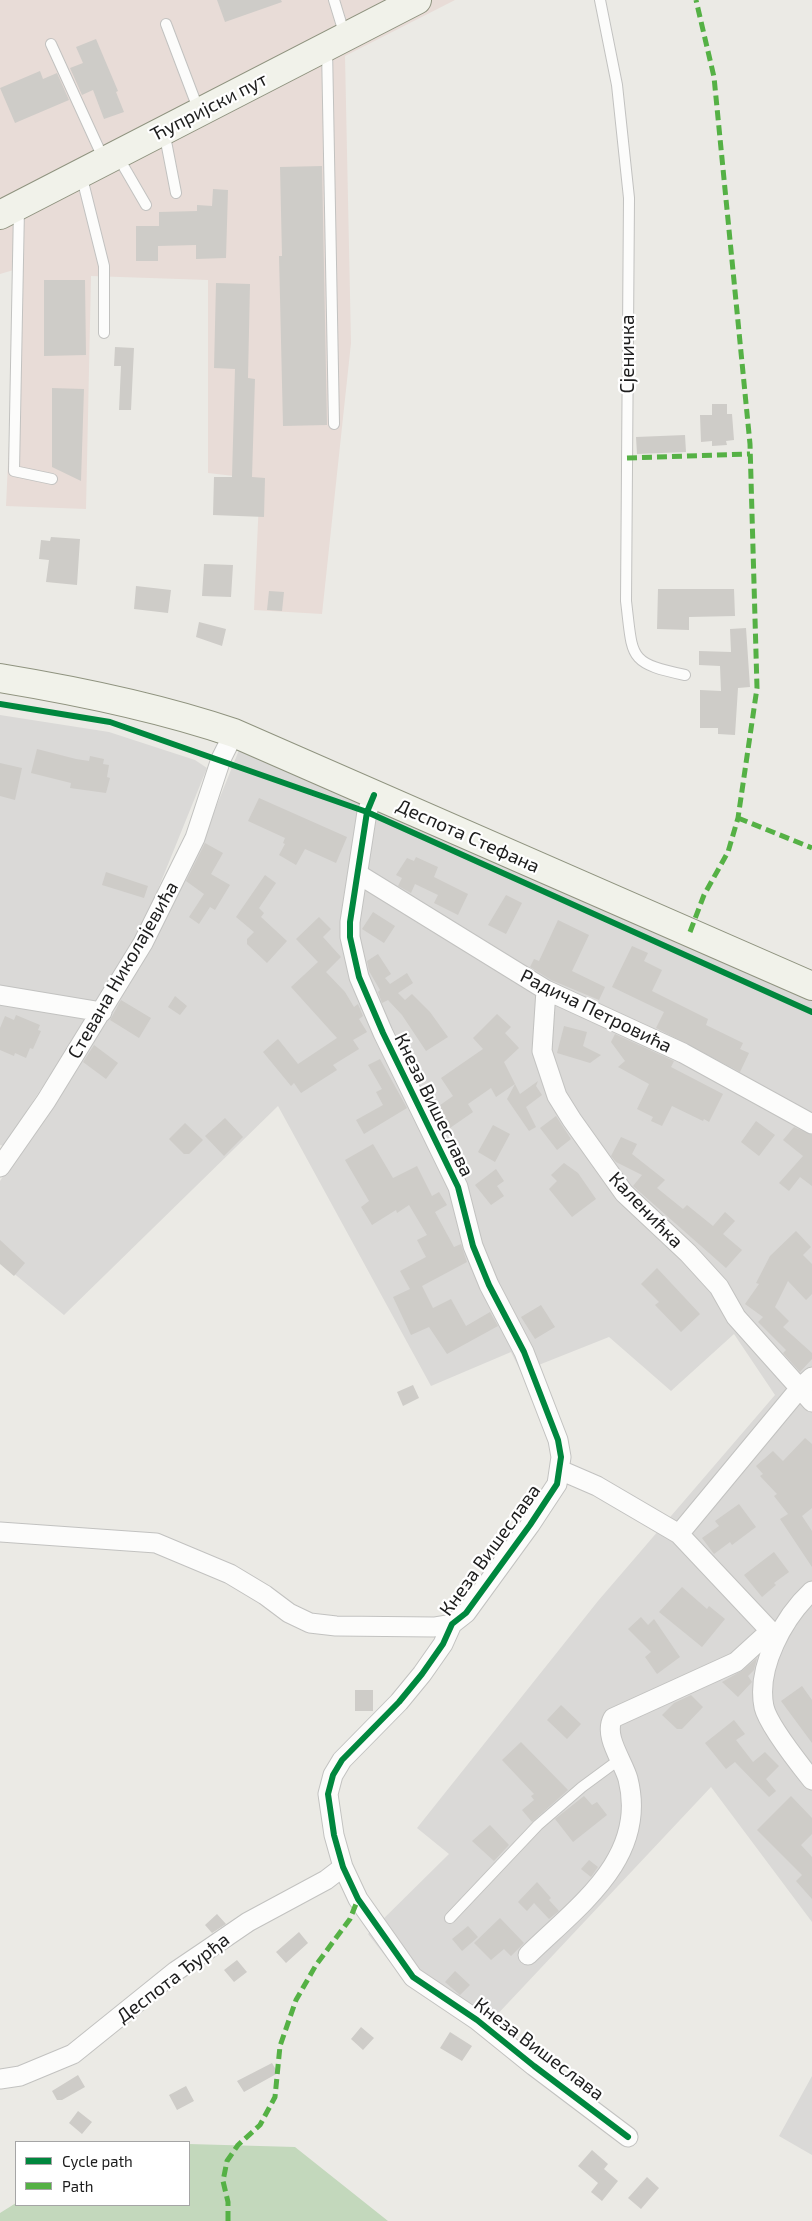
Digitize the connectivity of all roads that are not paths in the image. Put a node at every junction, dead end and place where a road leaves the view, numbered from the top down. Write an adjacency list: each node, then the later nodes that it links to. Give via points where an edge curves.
1 (334, 0): 5 (lane)
2 (417, 0): 5 (main road, Ћупријски пут)
3 (600, 0): 16 (lane, Сјеничка, via 617,85 629,198 626,601 636,655 652,668)
4 (166, 24): 7 (lane)
5 (336, 42): 7 (main road, Ћупријски пут); 14 (lane)
6 (51, 44): 9 (lane)
7 (199, 112): 8 (main road, Ћупријски пут)
8 (164, 130): 9 (main road, Ћупријски пут); 10 (lane)
9 (101, 163): 11 (lane); 12 (main road, Ћупријски пут); 13 (lane)
10 (176, 193)
11 (146, 206)
12 (10, 210): 15 (lane, via 14,470)
13 (104, 333)
14 (334, 424)
15 (52, 479)
16 (685, 675)
17 (0, 678): 18 (main road, Деспота Стефана, via 144,706)
18 (234, 733): 19 (main road, Деспота Стефана); 24 (street, Стевана Николајевића, via 195,838 143,943)
19 (374, 795): 20 (street, Кнеза Вишеслава, via 367,812); 21 (main road, Деспота Стефана)
20 (358, 874): 22 (street, Радича Петровића); 28 (street, Кнеза Вишеслава, via 350,922 359,977 458,1187 473,1246 524,1352 558,1440)
21 (812, 986)
22 (546, 990): 25 (street, Радича Петровића, via 683,1053); 27 (street, Каленићка, via 542,1051 557,1096 572,1120 624,1193 688,1253 719,1287 736,1317)
23 (0, 995): 24 (street)
24 (102, 1012): 26 (street, Стевана Николајевића, via 46,1102)
25 (812, 1124)
26 (0, 1167)
27 (808, 1389): 30 (street)
28 (560, 1470): 30 (street, via 597,1486); 32 (street, Кнеза Вишеслава, via 557,1484 530,1525 466,1613)
29 (0, 1532): 32 (street, via 156,1543 230,1574 289,1613 310,1622 336,1626 434,1627)
30 (679, 1534): 33 (street)
31 (812, 1590): 33 (street)
32 (452, 1624): 36 (street, Кнеза Вишеслава, via 444,1644 422,1674 342,1760 333,1775 328,1794)
33 (774, 1635): 34 (street, via 736,1662 613,1718 610,1729); 35 (street, via 763,1688 764,1708 793,1757)
34 (620, 1759): 37 (lane, via 538,1826); 38 (street, via 628,1778 632,1818 622,1850 611,1871 595,1890)
35 (812, 1780)
36 (343, 1868): 39 (street, Деспота Ђурђа, via 248,1922 210,1948 73,2054 20,2076); 40 (street, Кнеза Вишеслава, via 358,1899 413,1976 477,2020)
37 (450, 1918)
38 (528, 1955)
39 (0, 2079)
40 (628, 2136)

